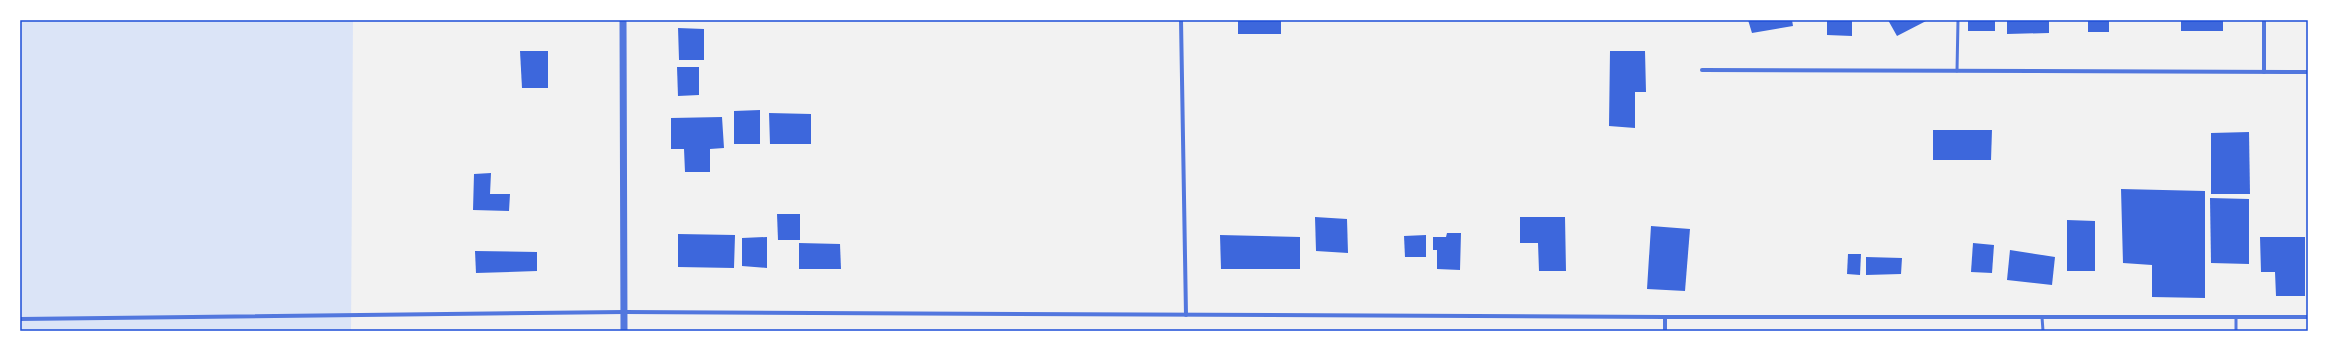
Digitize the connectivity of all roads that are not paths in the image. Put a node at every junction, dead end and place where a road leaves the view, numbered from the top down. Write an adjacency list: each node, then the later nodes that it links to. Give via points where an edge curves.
1 (623, 20): 9 (street)
2 (1181, 20): 10 (street)
3 (1958, 20): 6 (lane)
4 (2264, 20): 7 (street)
5 (1702, 70): 6 (street)
6 (1957, 71): 7 (street)
7 (2264, 72): 8 (street)
8 (2308, 72)
9 (624, 312): 10 (street); 15 (street); 16 (street)
10 (1186, 315): 11 (street)
11 (1665, 317): 12 (street); 17 (street)
12 (2042, 317): 13 (street); 18 (lane)
13 (2236, 317): 14 (street); 19 (lane)
14 (2308, 317)
15 (20, 319)
16 (624, 331)
17 (1665, 331)
18 (2043, 331)
19 (2236, 331)

